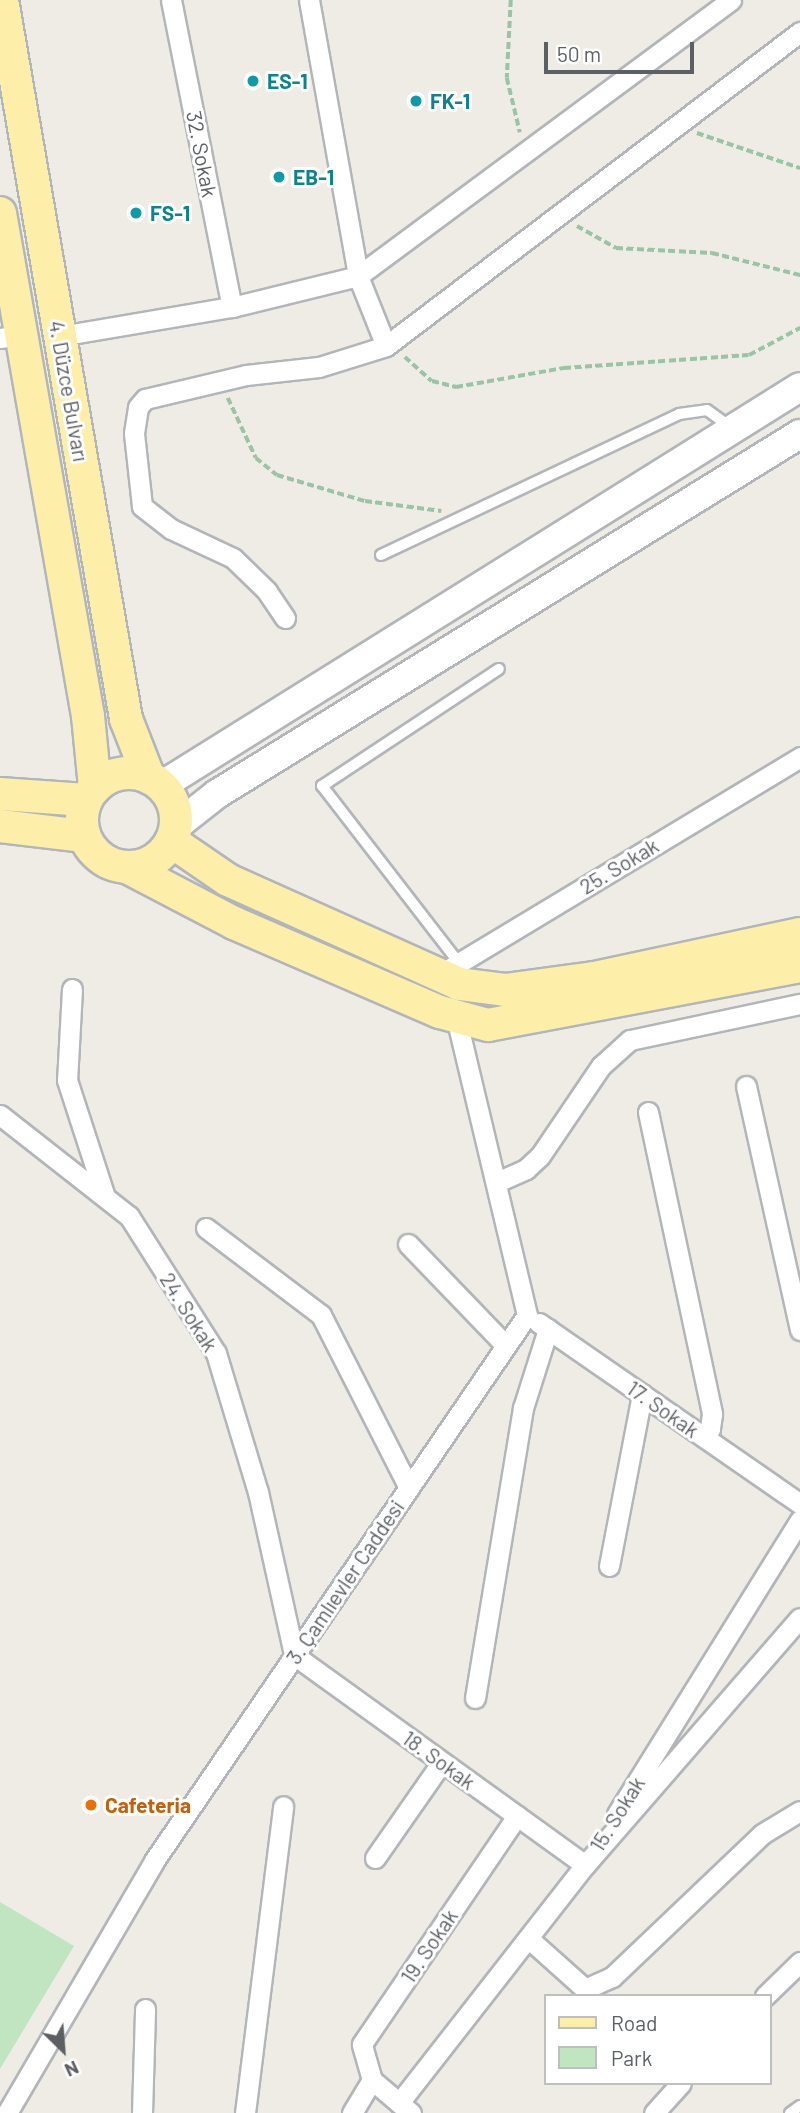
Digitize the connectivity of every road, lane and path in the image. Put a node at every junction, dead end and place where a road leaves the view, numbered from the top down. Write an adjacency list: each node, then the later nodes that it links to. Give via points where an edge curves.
1 (2, 0): 17 (main road, 4. Düzce Bulvarı)
2 (171, 0): 14 (street, 32. Sokak)
3 (309, 0): 13 (street)
4 (511, 0): 8 (path, via 507,78 519,130)
5 (731, 0): 8 (street)
6 (800, 32): 7 (street)
7 (681, 122): 9 (path, via 688,130); 10 (street)
8 (530, 149): 13 (street)
9 (800, 168)
10 (563, 212): 12 (path, via 589,236 615,248 712,253); 18 (street)
11 (0, 213): 16 (main road, 4. Düzce Bulvarı)
12 (800, 275)
13 (358, 276): 14 (street); 18 (street)
14 (232, 307): 17 (street)
15 (800, 328): 18 (path, via 749,355 564,368 456,387 423,375)
16 (11, 336): 30 (main road, 4. Düzce Bulvarı, via 88,716)
17 (60, 336): 28 (main road, 4. Düzce Bulvarı, via 126,719)
18 (389, 344): 19 (street, via 318,367)
19 (220, 380): 23 (path, via 256,458 277,475 365,501 424,507); 25 (street, via 158,393 138,407 134,433 142,506 170,529 233,558 267,591)
20 (800, 387): 21 (main road)
21 (732, 429): 23 (lane, via 716,413 688,411); 28 (main road)
22 (800, 434): 32 (main road, via 218,794)
23 (462, 518): 24 (lane)
24 (381, 555)
25 (285, 618)
26 (499, 669): 37 (lane, via 322,786)
27 (800, 757): 37 (street, 25. Sokak)
28 (155, 782): 30 (main road, via 120,774); 32 (main road, via 175,812)
29 (0, 794): 30 (main road)
30 (90, 794): 33 (main road)
31 (0, 826): 33 (main road)
32 (173, 834): 34 (main road, via 153,860); 37 (main road, via 228,880)
33 (84, 836): 34 (main road, via 101,858)
34 (127, 867): 40 (main road, via 234,923)
35 (800, 934): 37 (main road, via 595,978 505,990 459,984)
36 (800, 966): 40 (main road, via 488,1026)
37 (449, 969)
38 (72, 989): 45 (street, via 67,1080)
39 (800, 1004): 44 (street, via 630,1040 601,1066 540,1156 526,1169)
40 (456, 1016): 44 (street)
41 (746, 1086): 50 (street)
42 (648, 1112): 53 (street, via 712,1414)
43 (0, 1115): 45 (street, 24. Sokak)
44 (497, 1182): 48 (street)
45 (105, 1197): 59 (street, 24. Sokak, via 129,1216 216,1353 258,1492)
46 (206, 1228): 54 (street, via 321,1315)
47 (408, 1244): 51 (street)
48 (527, 1315): 49 (street, 17. Sokak); 51 (street, 3. Çamlıevler Caddesi)
49 (548, 1329): 52 (street, 17. Sokak); 60 (street, via 523,1408)
50 (800, 1330)
51 (506, 1346): 54 (street, 3. Çamlıevler Caddesi)
52 (642, 1394): 53 (street, 17. Sokak); 57 (street)
53 (704, 1437): 55 (street, 17. Sokak)
54 (409, 1488): 59 (street, 3. Çamlıevler Caddesi)
55 (800, 1504)
56 (800, 1520): 66 (street, 15. Sokak)
57 (609, 1566)
58 (800, 1618): 66 (street, 15. Sokak)
59 (294, 1656): 61 (street, 18. Sokak); 75 (street, 3. Çamlıevler Caddesi, via 154,1861)
60 (475, 1698)
61 (442, 1762): 64 (street, 18. Sokak); 65 (street)
62 (283, 1806): 77 (street)
63 (800, 1811): 67 (street, via 762,1834 612,1977 585,1989)
64 (517, 1816): 66 (street, 18. Sokak); 71 (street, 19. Sokak, via 362,2044)
65 (375, 1858)
66 (585, 1865): 67 (street)
67 (528, 1938): 74 (street)
68 (800, 1962): 69 (street)
69 (767, 1994)
70 (145, 2009): 76 (street)
71 (372, 2080): 74 (street); 78 (street)
72 (679, 2085): 79 (street)
73 (800, 2106): 80 (lane)
74 (405, 2108)
75 (7, 2113)
76 (142, 2113)
77 (245, 2113)
78 (352, 2113)
79 (654, 2113)
80 (790, 2113)

